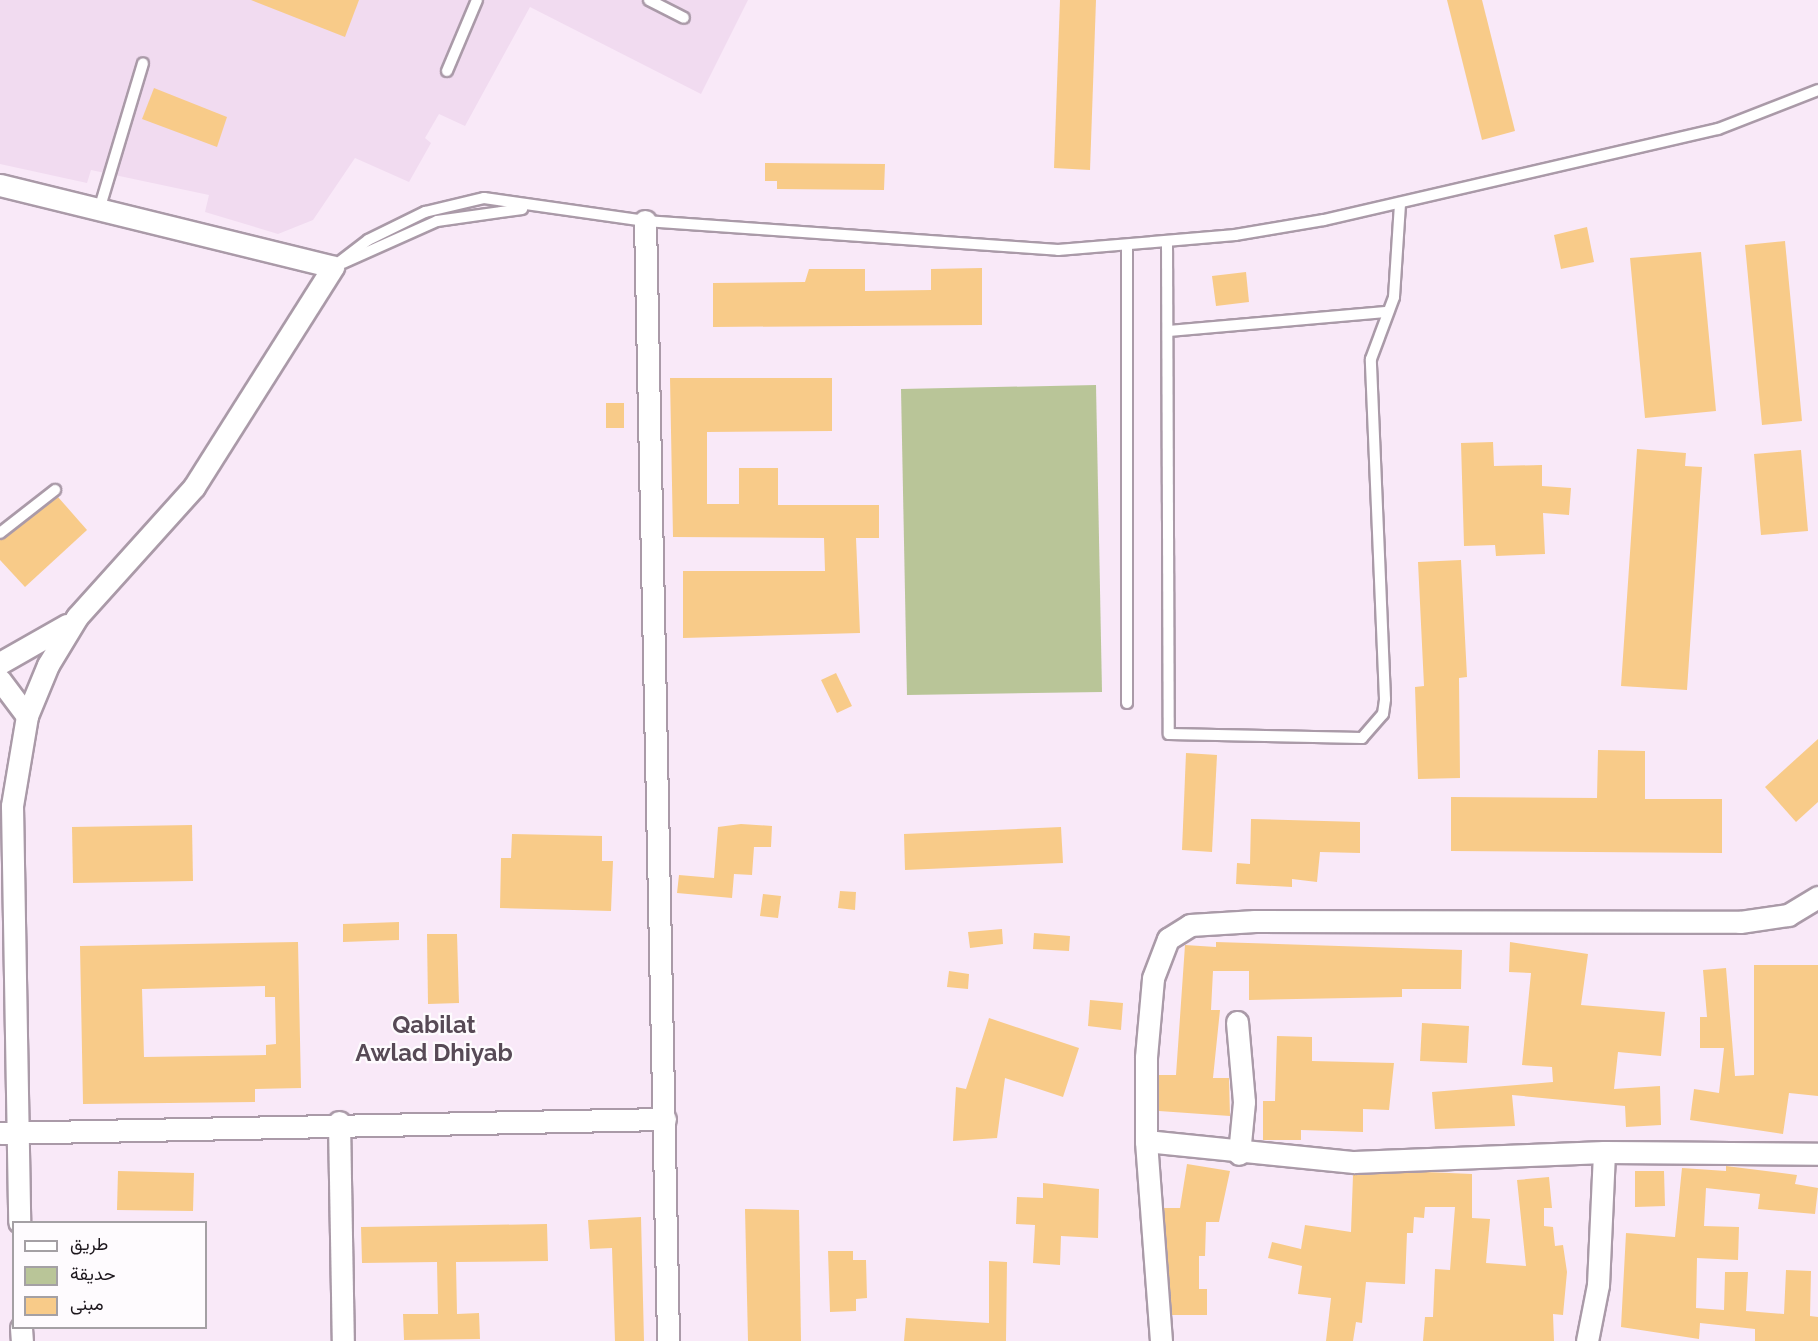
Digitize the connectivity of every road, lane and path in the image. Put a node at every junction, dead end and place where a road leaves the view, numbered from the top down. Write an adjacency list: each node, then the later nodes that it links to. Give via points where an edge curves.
1 (477, 0): 5 (lane)
2 (650, 0): 3 (lane)
3 (684, 18)
4 (143, 63): 9 (lane)
5 (447, 71)
6 (1818, 90): 8 (lane, via 1718,129)
7 (0, 185): 9 (street)
8 (1400, 203): 11 (lane, via 1235,235); 14 (lane, via 1398,273)
9 (99, 210): 13 (street)
10 (645, 221): 12 (lane, via 1058,250); 13 (lane, via 484,198 444,206 376,236); 27 (street)
11 (1167, 241): 12 (lane); 15 (lane)
12 (1127, 246): 21 (lane)
13 (333, 267): 18 (street, via 194,486)
14 (1386, 312): 15 (lane); 15 (lane, via 1371,359 1385,699 1383,714 1362,738 1169,734)
15 (1167, 331)
16 (55, 490): 17 (lane)
17 (0, 533)
18 (77, 617): 19 (street); 22 (street, via 48,665)
19 (0, 663)
20 (0, 680): 22 (street)
21 (1127, 703)
22 (27, 716): 24 (street)
23 (0, 780): 24 (street)
24 (12, 806): 29 (street)
25 (1818, 897): 30 (street, via 1788,915 1740,922 1426,919 1190,925 1168,939 1153,978)
26 (1238, 1023): 32 (street, via 1244,1102)
27 (665, 1119): 28 (street); 36 (street)
28 (339, 1122): 29 (street); 35 (street)
29 (9, 1133): 34 (street)
30 (1146, 1141): 32 (street); 37 (street)
31 (1604, 1152): 32 (street, via 1408,1162); 33 (street); 38 (street, via 1598,1286)
32 (1239, 1154)
33 (1818, 1154)
34 (19, 1221)
35 (343, 1341)
36 (668, 1341)
37 (1161, 1341)
38 (1587, 1341)

